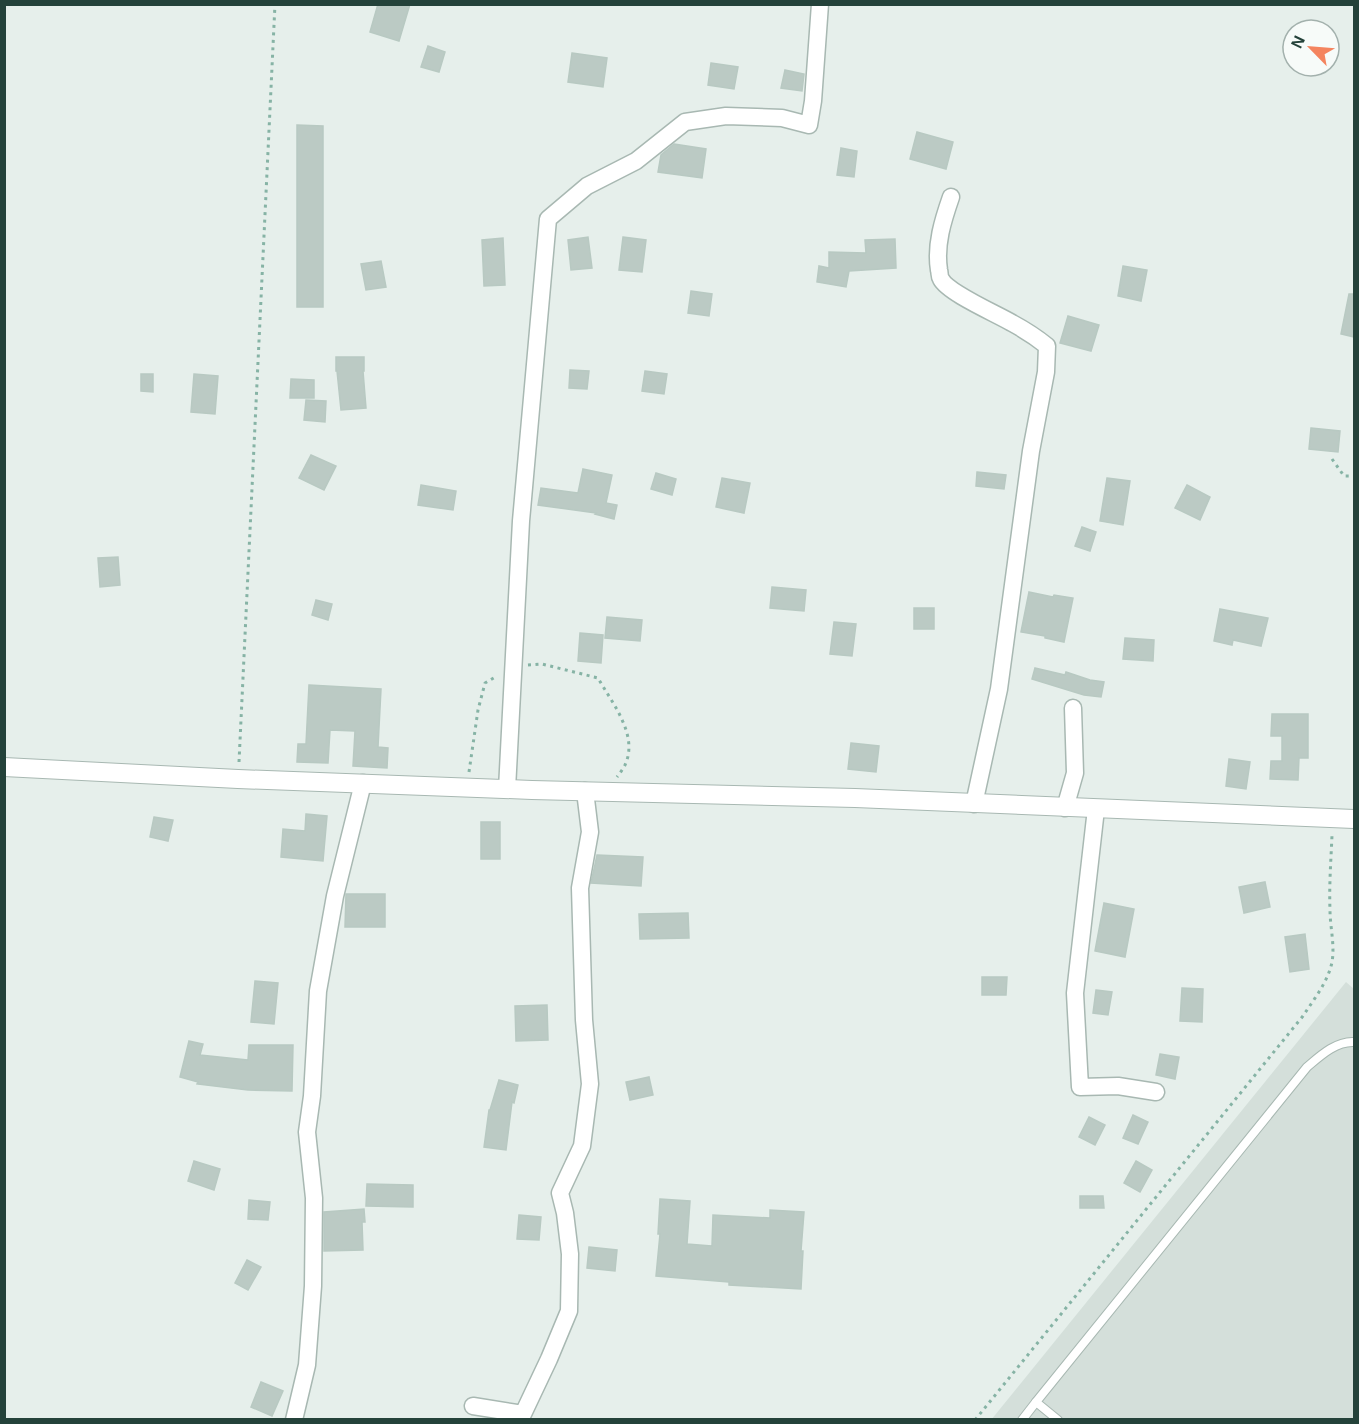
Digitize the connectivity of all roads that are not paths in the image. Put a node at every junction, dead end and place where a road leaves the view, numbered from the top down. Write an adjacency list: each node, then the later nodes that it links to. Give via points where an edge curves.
1 (820, 4): 6 (street, via 809,125 782,118 726,116 685,122 636,161 587,186 548,219 521,521)
2 (951, 197): 8 (street, via 939,245 941,279 974,304 1022,328 1047,346 999,689)
3 (1073, 708): 9 (street, via 1075,773)
4 (4, 767): 5 (street)
5 (363, 783): 6 (street); 16 (street, via 335,896 318,991 307,1132 314,1198 313,1286 307,1365)
6 (507, 789): 7 (street)
7 (585, 791): 8 (street); 15 (street, via 590,832 580,888 590,1084 582,1146 560,1193 570,1254 569,1311 523,1413)
8 (974, 804): 9 (street)
9 (1065, 808): 10 (street)
10 (1096, 809): 11 (street); 13 (street, via 1075,993 1080,1087 1118,1086)
11 (1354, 819)
12 (1354, 1042): 14 (lane, via 1326,1050 1307,1067)
13 (1156, 1092)
14 (1036, 1402): 17 (lane); 18 (lane)
15 (473, 1406)
16 (294, 1419)
17 (1022, 1419)
18 (1058, 1419)

